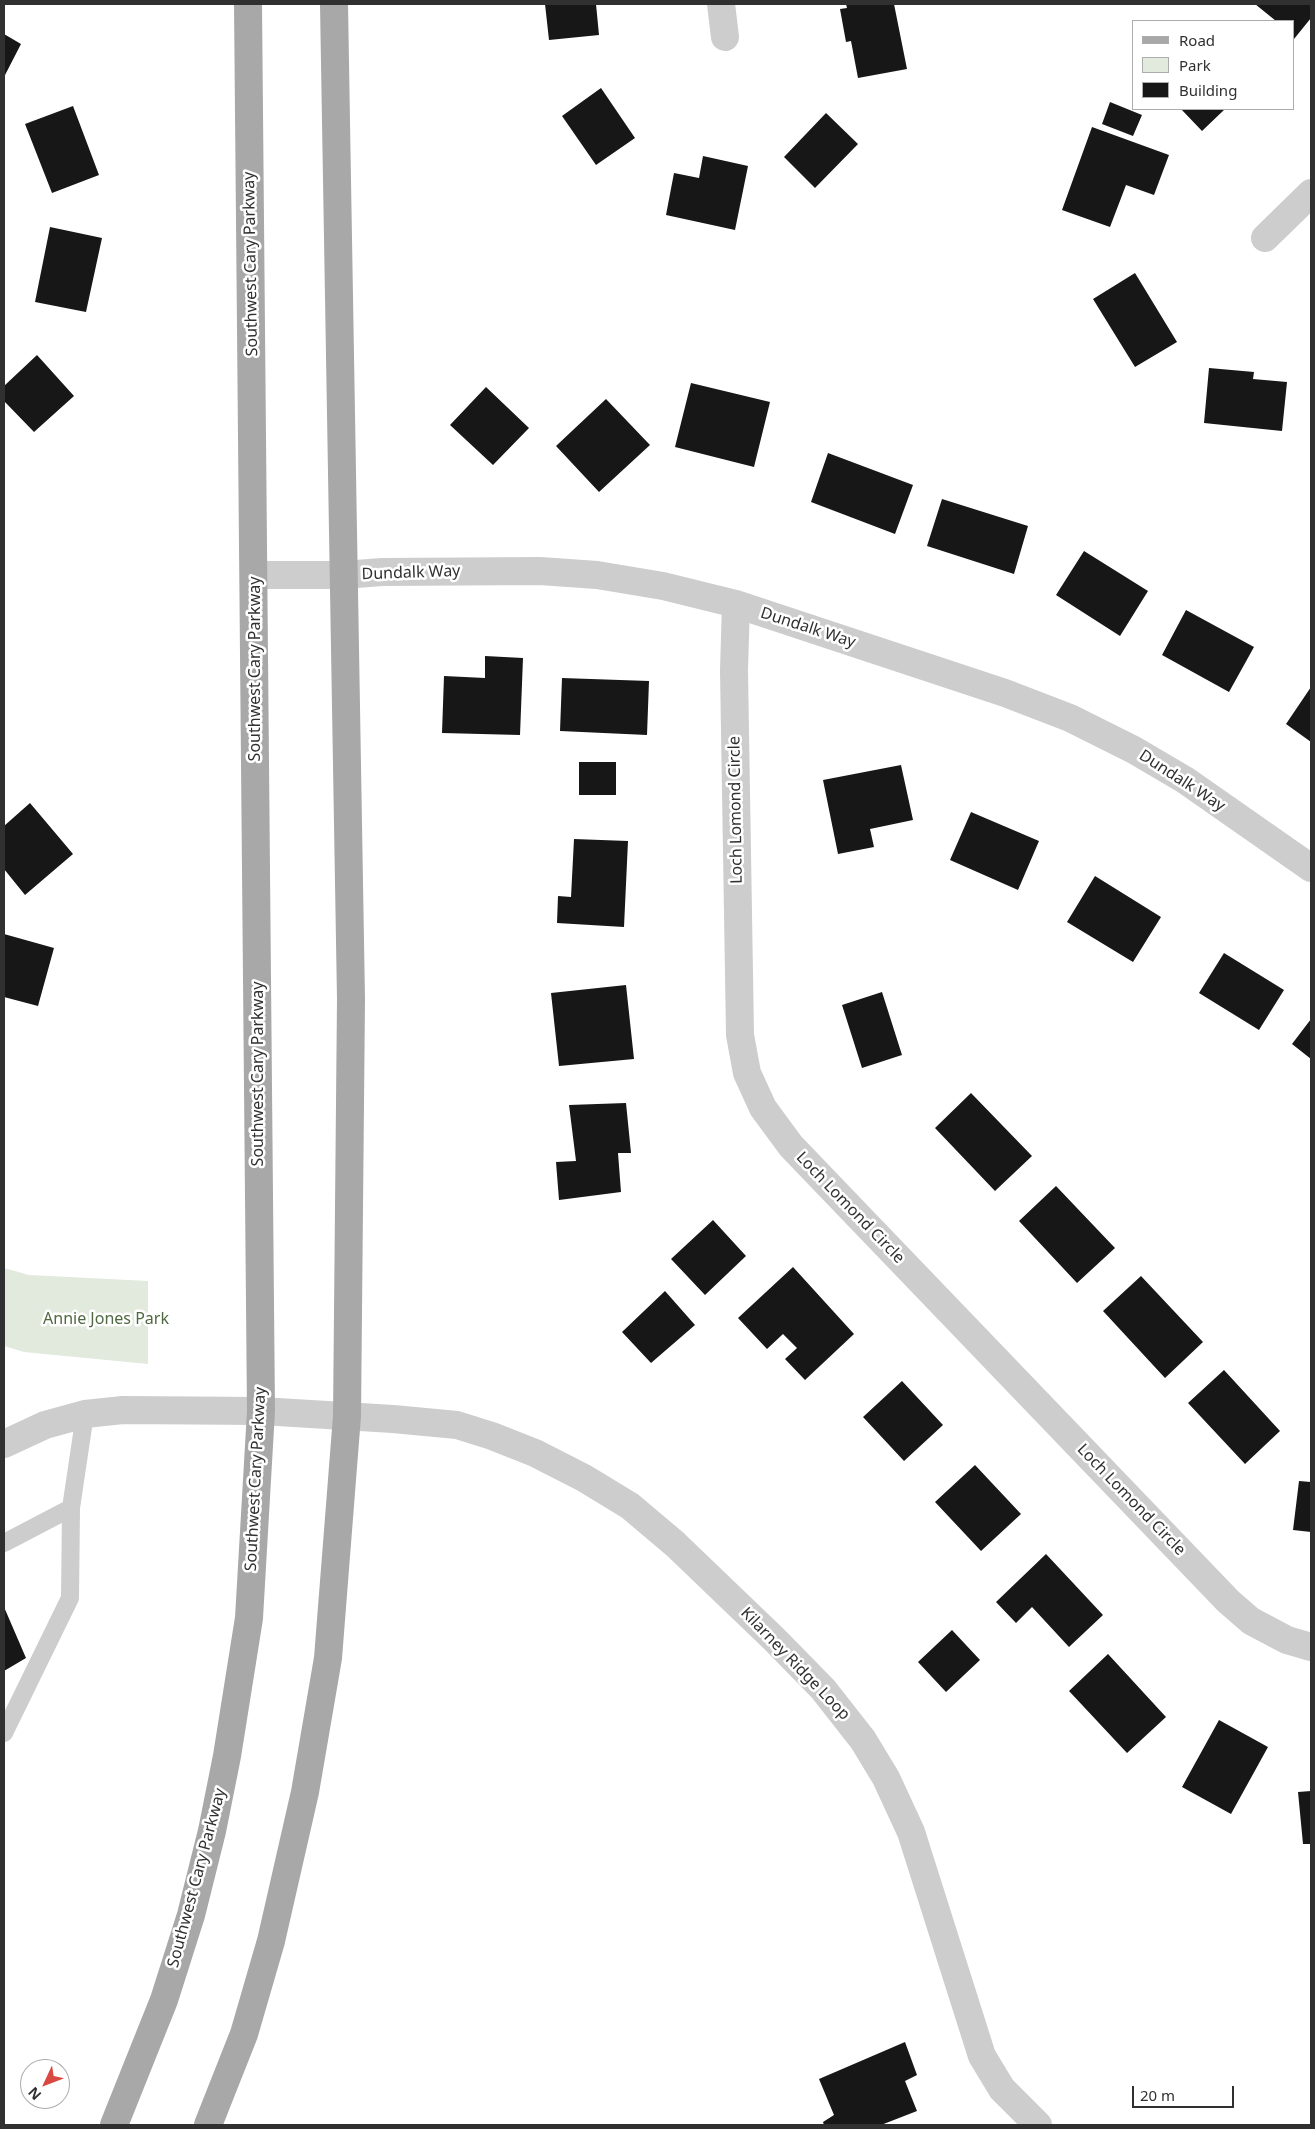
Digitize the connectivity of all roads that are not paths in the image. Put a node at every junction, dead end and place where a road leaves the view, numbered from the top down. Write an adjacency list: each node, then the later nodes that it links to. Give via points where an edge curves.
1 (248, 4): 7 (main road, Southwest Cary Parkway)
2 (334, 4): 8 (main road)
3 (721, 4): 4 (street)
4 (725, 37)
5 (1311, 193): 6 (street)
6 (1265, 238)
7 (254, 575): 8 (street, Dundalk Way); 11 (main road, Southwest Cary Parkway)
8 (343, 575): 9 (street, Dundalk Way, via 382,572 578,573 663,586); 13 (main road, via 351,999)
9 (736, 604): 10 (street, Dundalk Way, via 1005,693 1070,718 1185,780); 17 (street, Loch Lomond Circle, via 734,670 740,1034 747,1073 763,1108 791,1146 1228,1601 1265,1629)
10 (1311, 868)
11 (260, 1411): 12 (street, Kilarney Ridge Loop, via 123,1410); 13 (street, Kilarney Ridge Loop); 19 (main road, Southwest Cary Parkway, via 249,1618 223,1775 191,1915 164,2000)
12 (85, 1414): 14 (street, Kilarney Ridge Loop, via 45,1425); 15 (lane)
13 (347, 1416): 20 (main road, via 328,1658 305,1792 271,1940 244,2034); 21 (street, Kilarney Ridge Loop, via 457,1425 535,1453 584,1478 630,1506 675,1544 823,1689 863,1740 886,1778 911,1832 982,2056 1002,2089)
14 (4, 1444)
15 (71, 1508): 16 (lane); 18 (lane, via 70,1598)
16 (4, 1543)
17 (1311, 1647)
18 (4, 1733)
19 (114, 2125)
20 (208, 2125)
21 (1038, 2125)

